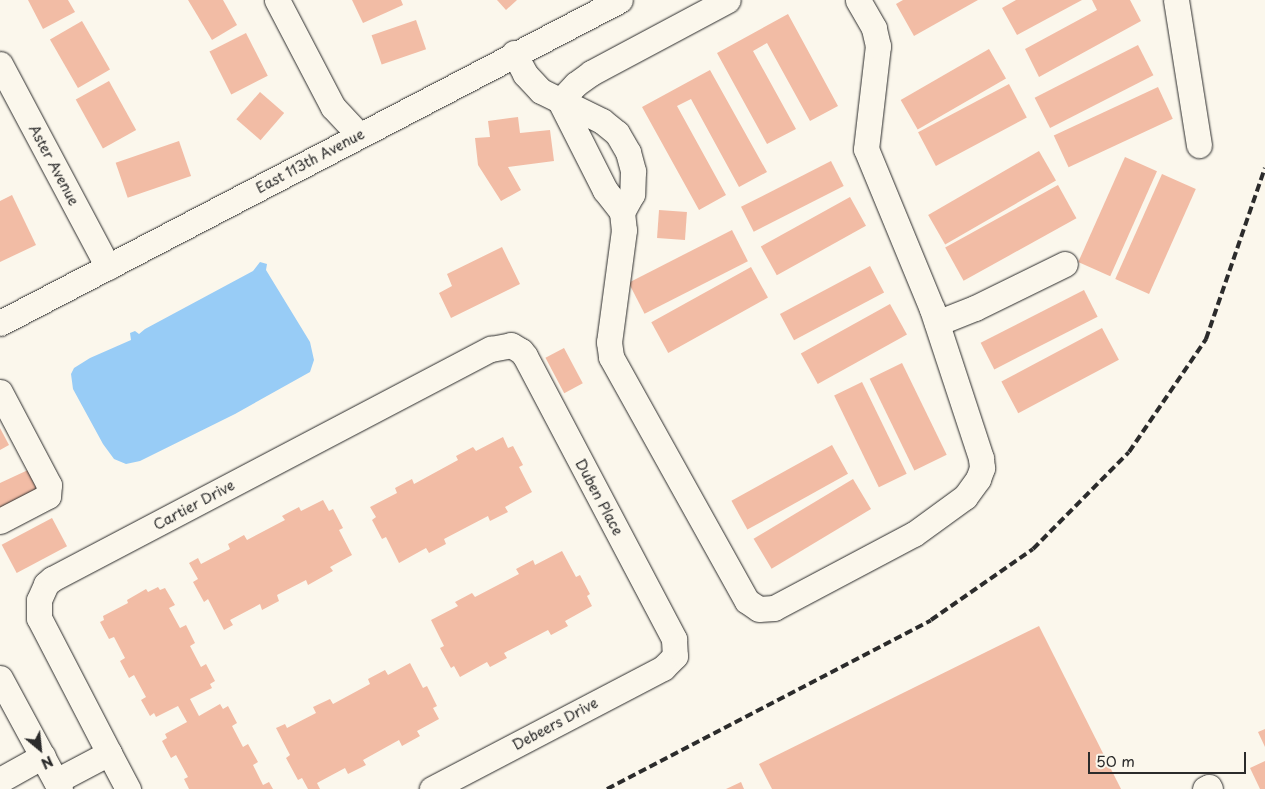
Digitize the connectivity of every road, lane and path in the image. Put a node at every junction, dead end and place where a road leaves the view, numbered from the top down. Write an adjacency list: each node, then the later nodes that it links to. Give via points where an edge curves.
1 (277, 0): 9 (street, via 333,106)
2 (728, 0): 8 (street, via 591,72)
3 (858, 0): 15 (street, via 874,28 878,46 866,149)
4 (1176, 0): 10 (street)
5 (614, 1): 6 (street, East 113th Avenue)
6 (514, 54): 8 (street, via 532,84); 9 (street, East 113th Avenue)
7 (0, 64): 13 (street, Aster Avenue)
8 (560, 101): 11 (street, via 605,190); 11 (street, via 602,121 623,142 634,182 632,194)
9 (359, 135): 13 (street, East 113th Avenue)
10 (1199, 145)
11 (622, 212): 15 (street, via 623,237 609,342 611,357 747,601 759,609 774,608 889,549 965,497 978,479 981,458)
12 (1065, 264): 15 (street)
13 (108, 266): 14 (street, East 113th Avenue)
14 (0, 323)
15 (937, 323)
16 (511, 345): 19 (street, Duben Place, via 521,351 530,365 674,640); 21 (street, Cartier Drive, via 491,349 46,584 39,600 39,618)
17 (0, 392): 18 (street, via 48,485 48,496)
18 (0, 521)
19 (675, 656): 26 (street, Debeers Drive, via 663,668)
20 (0, 678): 22 (street)
21 (109, 753): 24 (street); 25 (street)
22 (43, 756): 23 (street); 24 (street)
23 (0, 780)
24 (58, 785)
25 (128, 789)
26 (432, 789)
27 (1205, 789): 28 (street)
28 (1210, 789)

